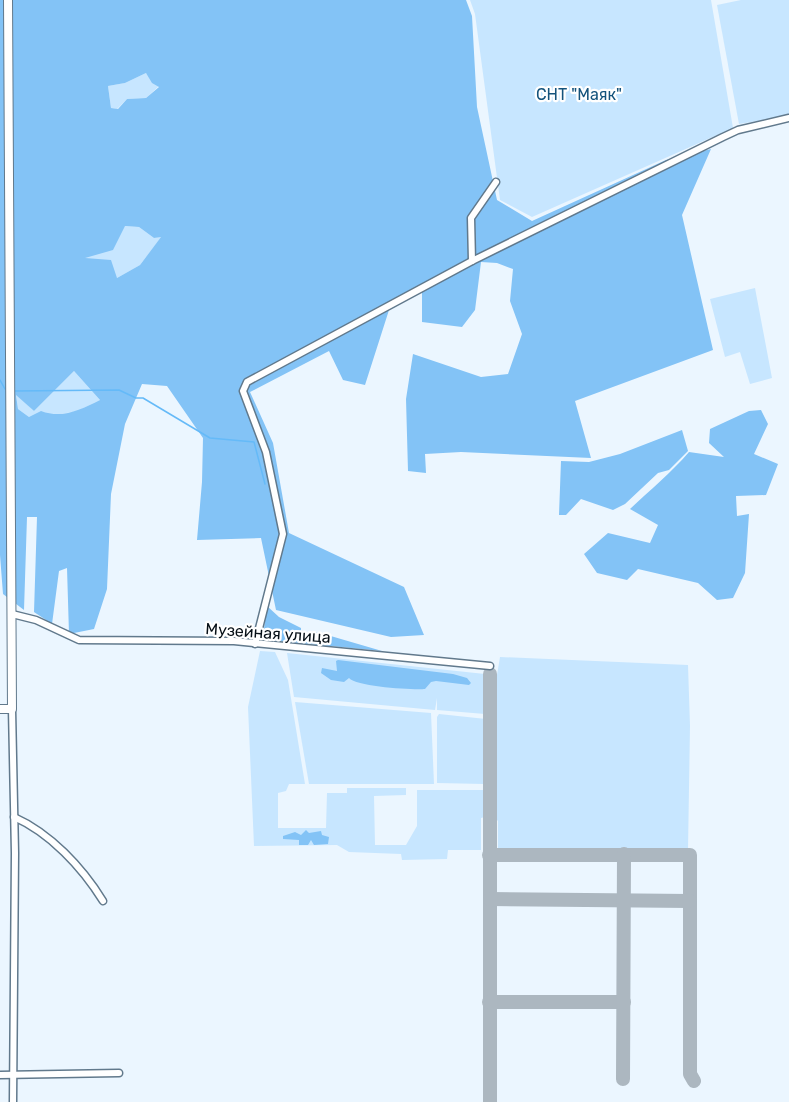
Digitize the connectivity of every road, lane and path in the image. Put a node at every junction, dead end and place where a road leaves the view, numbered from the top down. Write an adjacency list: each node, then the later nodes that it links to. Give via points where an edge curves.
1 (8, 0): 5 (street)
2 (789, 118): 4 (street, via 738,130)
3 (496, 182): 4 (street, via 471,218)
4 (472, 261): 6 (street, via 247,382 243,392 266,452 283,534)
5 (12, 614): 6 (street, Музейная улица, via 80,640); 8 (street)
6 (255, 644): 7 (street, Музейная улица)
7 (490, 666)
8 (12, 709): 9 (street); 10 (street)
9 (0, 710)
10 (14, 816): 11 (street, via 52,841); 14 (street)
11 (103, 901)
12 (118, 1073): 14 (street)
13 (0, 1075): 14 (street)
14 (13, 1075): 15 (street)
15 (13, 1102)

